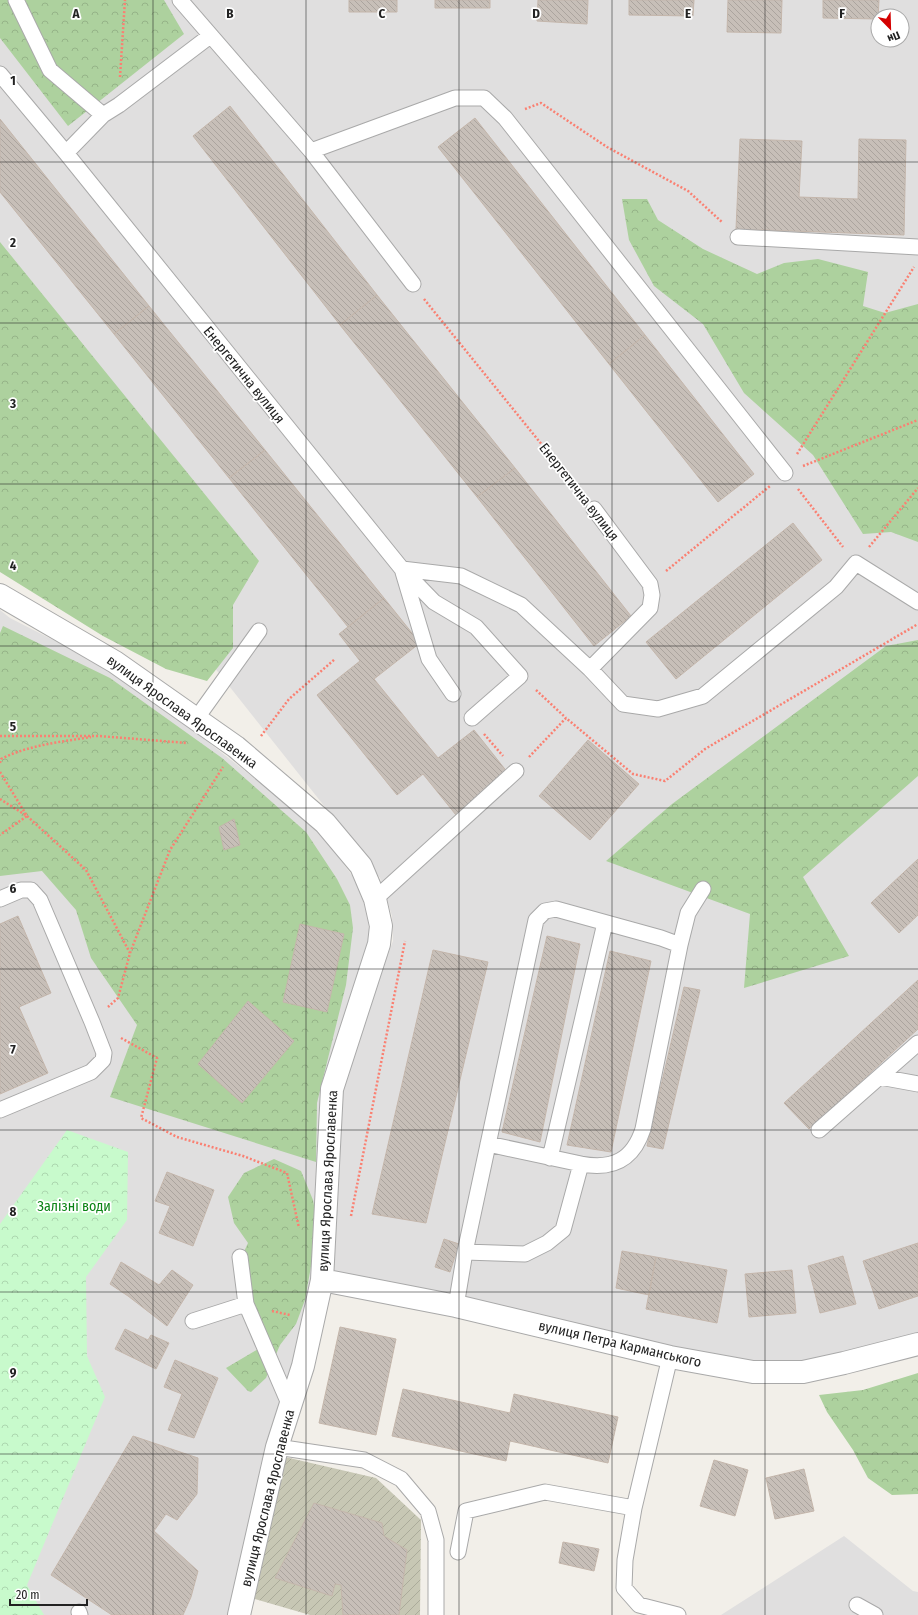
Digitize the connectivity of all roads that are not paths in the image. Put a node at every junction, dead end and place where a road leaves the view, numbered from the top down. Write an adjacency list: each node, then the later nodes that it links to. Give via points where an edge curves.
1 (16, 0): 5 (lane, via 50,70)
2 (180, 0): 3 (lane)
3 (210, 36): 5 (lane); 6 (lane)
4 (0, 74): 7 (lane, Енергетична вулиця)
5 (103, 115): 7 (lane)
6 (311, 151): 10 (lane); 11 (lane, via 455,98 484,98 505,118)
7 (66, 153): 13 (lane, Енергетична вулиця)
8 (738, 237): 9 (lane)
9 (918, 247)
10 (413, 284)
11 (785, 473)
12 (594, 509): 17 (lane, Енергетична вулиця, via 650,584 652,595 650,608)
13 (402, 569): 17 (lane, via 461,576 521,605); 18 (lane, via 429,659); 19 (lane, Енергетична вулиця, via 434,602 476,627 520,676)
14 (0, 595): 20 (street, вулиця Ярослава Ярославенка, via 115,662)
15 (918, 602): 17 (lane, via 856,563 830,592 703,696 658,709 623,704)
16 (259, 632): 20 (lane)
17 (590, 669)
18 (452, 694)
19 (472, 718)
20 (196, 719): 24 (street, вулиця Ярослава Ярославенка, via 241,752 325,822 361,866)
21 (516, 771): 24 (lane)
22 (702, 889): 26 (lane, via 688,913)
23 (0, 899): 30 (lane, via 21,890 31,890 40,900 104,1053 103,1060 91,1072)
24 (375, 899): 37 (street, вулиця Ярослава Ярославенка, via 381,926 379,944 332,1089)
25 (605, 923): 26 (lane); 32 (lane, via 556,909 545,911 536,920); 33 (lane)
26 (680, 945): 34 (lane, via 640,1141 624,1159 613,1164)
27 (918, 1043): 28 (lane)
28 (880, 1078): 29 (lane); 31 (lane)
29 (918, 1084)
30 (0, 1110)
31 (819, 1130)
32 (488, 1144): 33 (lane); 35 (lane)
33 (550, 1158): 34 (lane)
34 (581, 1164): 35 (lane, via 563,1230 548,1243 525,1254)
35 (465, 1252): 39 (lane)
36 (240, 1257): 38 (lane)
37 (322, 1280): 39 (street, вулиця Петра Карманського); 43 (street, вулиця Ярослава Ярославенка, via 303,1366)
38 (246, 1304): 40 (lane); 43 (lane)
39 (456, 1306): 42 (street, вулиця Петра Карманського)
40 (193, 1321)
41 (918, 1344): 42 (street, вулиця Петра Карманського, via 803,1372 753,1372)
42 (670, 1356): 45 (lane)
43 (290, 1406): 44 (street, вулиця Ярослава Ярославенка)
44 (278, 1447): 48 (street, вулиця Ярослава Ярославенка); 49 (lane, via 364,1460 401,1479 428,1511 436,1540)
45 (634, 1508): 46 (lane, via 545,1492 466,1511); 50 (lane, via 625,1560 624,1588 639,1605)
46 (458, 1552)
47 (857, 1605): 51 (lane)
48 (239, 1615)
49 (436, 1615)
50 (678, 1615)
51 (875, 1615)

